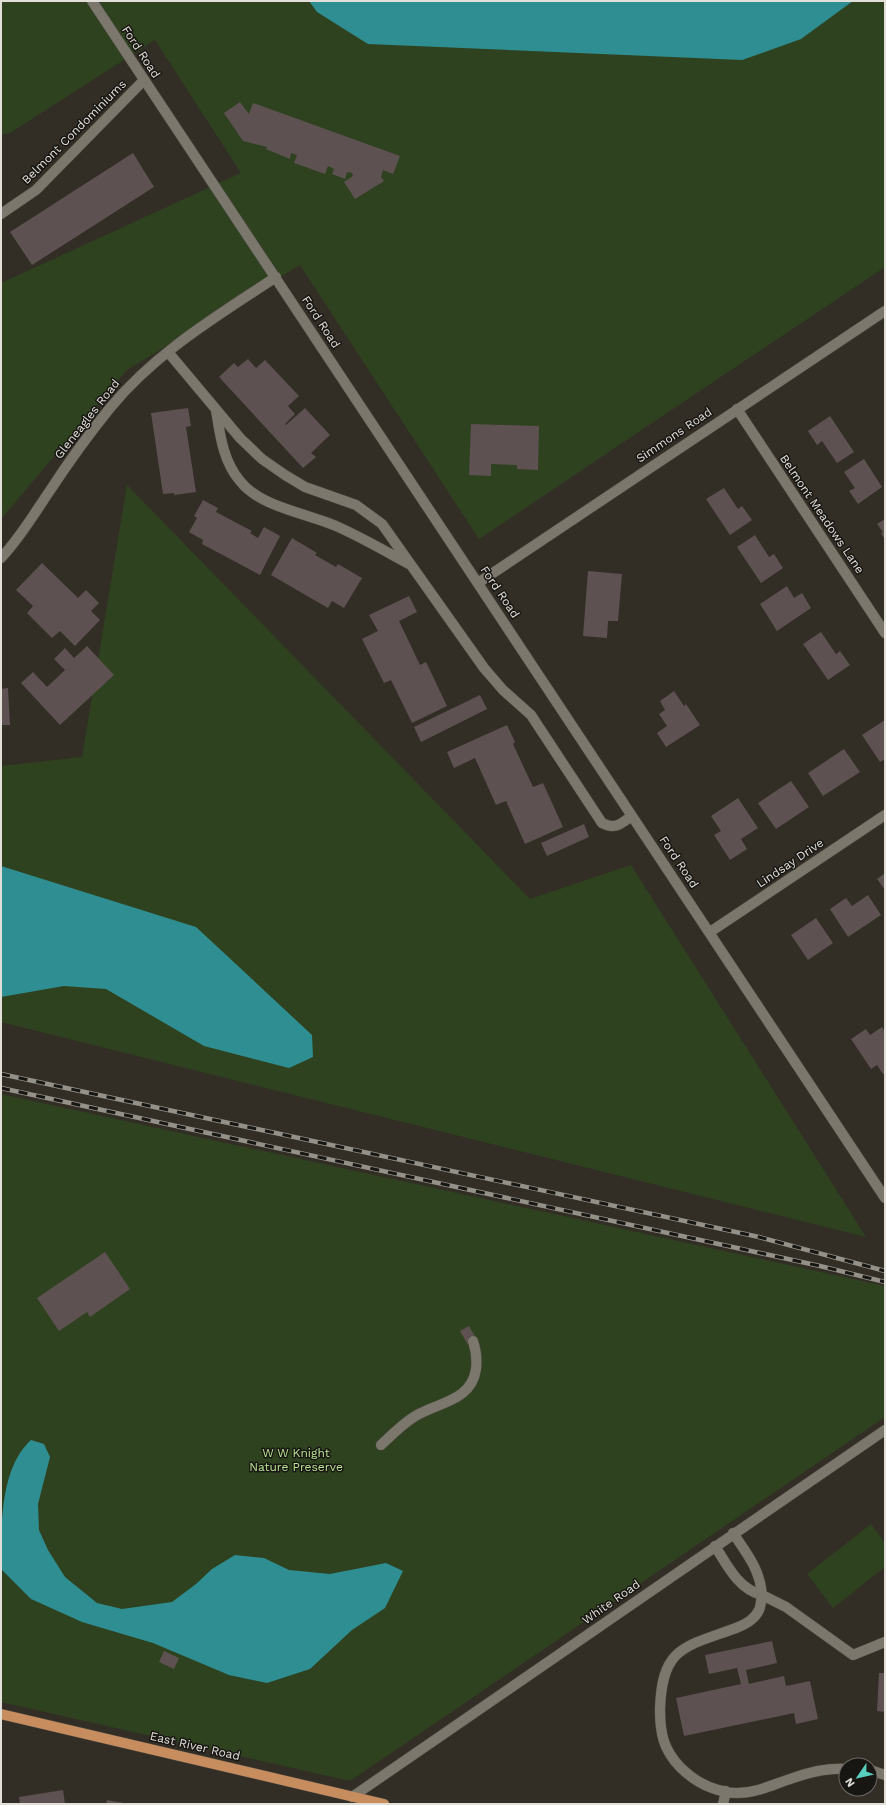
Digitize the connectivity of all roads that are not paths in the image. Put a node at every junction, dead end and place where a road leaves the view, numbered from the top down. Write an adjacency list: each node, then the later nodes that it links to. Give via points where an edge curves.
1 (92, 1): 2 (street, Ford Road)
2 (144, 80): 3 (street, Belmont Condominiums, via 36,190); 4 (street, Ford Road)
3 (1, 214)
4 (276, 277): 6 (street, Gleneagles Road, via 204,324); 11 (street, Ford Road)
5 (885, 310): 8 (street, Simmons Road)
6 (168, 352): 7 (street); 9 (street, Gleneagles Road, via 134,382 110,408)
7 (216, 408): 10 (street, via 240,438 285,476 305,487 356,505 382,524); 10 (street, via 224,453 230,468 252,493 336,526)
8 (737, 409): 11 (street, Simmons Road); 12 (street, Belmont Meadows Lane)
9 (1, 558)
10 (412, 566): 14 (street, via 484,668 531,716 602,823 611,827 618,826)
11 (478, 583): 14 (street, Ford Road)
12 (885, 633)
13 (885, 815): 15 (street, Lindsay Drive)
14 (632, 816): 15 (street, Ford Road)
15 (710, 932): 16 (street, Ford Road)
16 (885, 1198)
17 (474, 1341): 19 (street, via 476,1364 470,1387 462,1394 418,1414)
18 (885, 1430): 20 (street, White Road)
19 (381, 1445)
20 (733, 1534): 21 (street, White Road); 22 (street, via 755,1566 760,1577)
21 (715, 1546): 22 (street, via 744,1587 752,1593); 27 (street, White Road)
22 (762, 1595): 23 (street, via 786,1607 853,1655); 26 (street, via 759,1610 746,1624 693,1643 676,1654 666,1669 660,1700 660,1726 664,1746 696,1781)
23 (885, 1642)
24 (1, 1714): 27 (main road, East River Road)
25 (838, 1768): 26 (street, via 793,1778 764,1789 737,1793)
26 (726, 1790): 29 (street)
27 (352, 1797): 28 (main road, East River Road)
28 (384, 1804)
29 (723, 1804)

